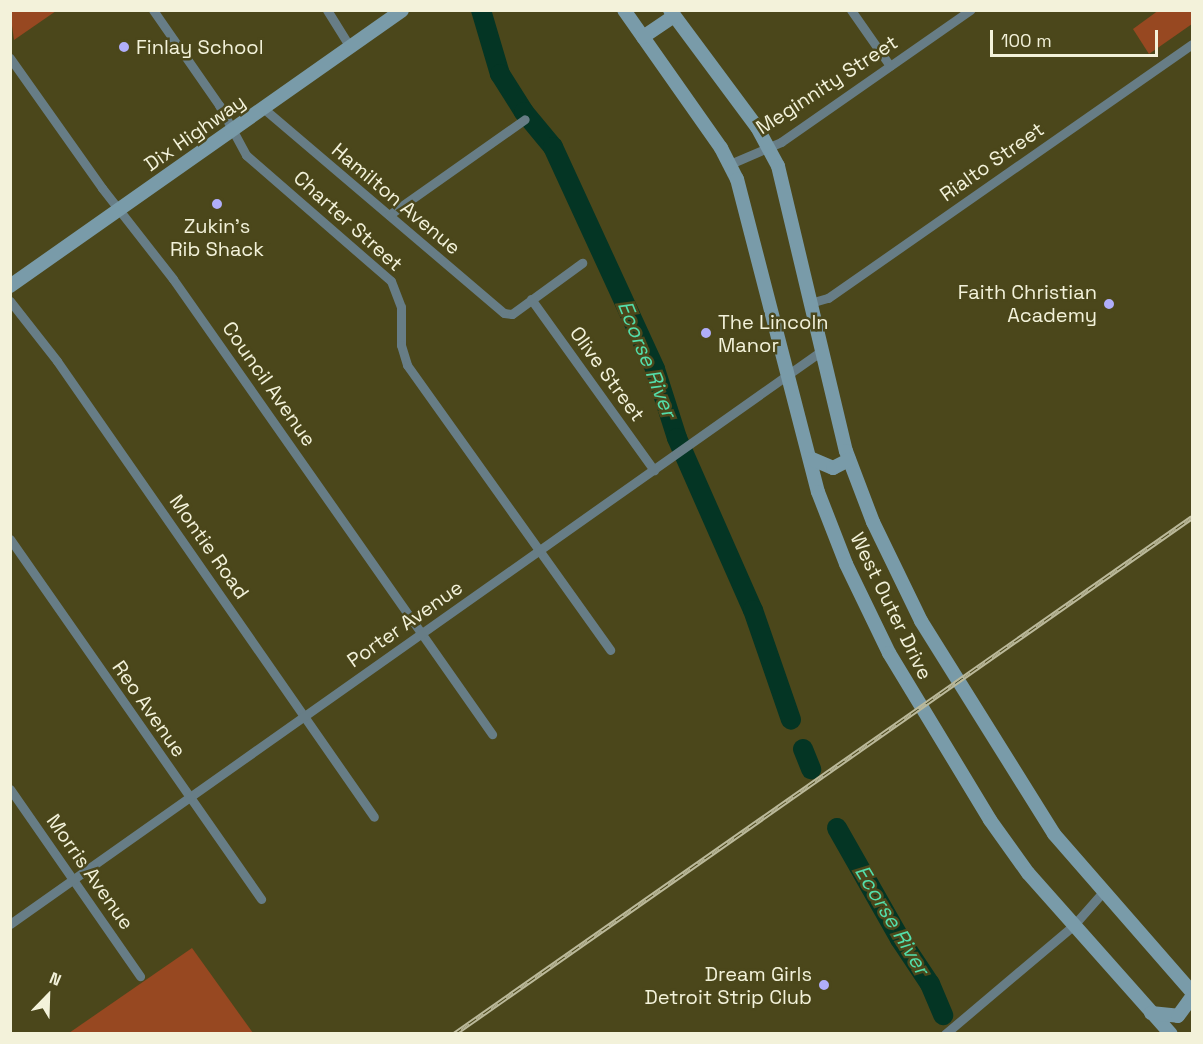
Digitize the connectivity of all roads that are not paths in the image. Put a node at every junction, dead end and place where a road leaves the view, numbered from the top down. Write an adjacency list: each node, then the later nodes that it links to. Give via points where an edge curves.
1 (153, 10): 15 (street, Charter Street)
2 (327, 10): 10 (street)
3 (402, 10): 10 (main road, Dix Highway)
4 (624, 10): 8 (main road, West Outer Drive)
5 (851, 10): 12 (street)
6 (970, 10): 12 (street, Meginnity Street)
7 (672, 13): 8 (main road); 16 (main road, West Outer Drive)
8 (643, 37): 17 (main road, West Outer Drive)
9 (1192, 44): 24 (street, Rialto Street, via 828,298)
10 (350, 47): 13 (main road, Dix Highway)
11 (10, 58): 18 (street, Council Avenue, via 102,188)
12 (890, 66): 16 (street, Meginnity Street)
13 (263, 108): 15 (main road, Dix Highway); 19 (street, Hamilton Avenue)
14 (525, 119): 19 (street)
15 (233, 129): 18 (main road, Dix Highway); 31 (street, Charter Street, via 246,155 391,281 400,307 401,345 407,365)
16 (768, 148): 17 (street, Meginnity Street); 24 (main road, West Outer Drive, via 778,166)
17 (730, 164): 26 (main road, West Outer Drive)
18 (122, 208): 21 (main road, Dix Highway); 32 (street, Council Avenue)
19 (389, 215): 22 (street, Hamilton Avenue, via 507,315)
20 (582, 263): 22 (street)
21 (10, 286)
22 (531, 299): 29 (street, Olive Street)
23 (10, 301): 34 (street, Montie Road, via 57,361)
24 (810, 303): 25 (main road, West Outer Drive)
25 (820, 352): 26 (street, Porter Avenue); 28 (main road, West Outer Drive)
26 (789, 376): 27 (main road, West Outer Drive); 29 (street, Porter Avenue)
27 (812, 459): 28 (main road, via 833,468); 43 (main road, West Outer Drive, via 833,534 889,653 990,820)
28 (849, 460): 40 (main road, West Outer Drive, via 877,532 921,621 1024,789)
29 (654, 470): 31 (street, Porter Avenue)
30 (10, 539): 37 (street, Reo Avenue)
31 (538, 553): 32 (street, Porter Avenue); 33 (street, Charter Street)
32 (422, 635): 34 (street, Porter Avenue); 35 (street, Council Avenue)
33 (610, 650)
34 (304, 716): 37 (street, Porter Avenue); 38 (street, Montie Road)
35 (492, 734)
36 (10, 789): 39 (street, Morris Avenue)
37 (189, 798): 39 (street, Porter Avenue); 41 (street, Reo Avenue)
38 (374, 818)
39 (73, 880): 42 (street, Porter Avenue); 44 (street, Morris Avenue)
40 (1102, 893): 43 (street); 45 (main road, West Outer Drive)
41 (261, 899)
42 (10, 924)
43 (1072, 926): 46 (main road, West Outer Drive); 47 (street)
44 (140, 976)
45 (1192, 995): 46 (main road, via 1178,1016)
46 (1151, 1013): 48 (main road, West Outer Drive)
47 (945, 1034)
48 (1171, 1034)

